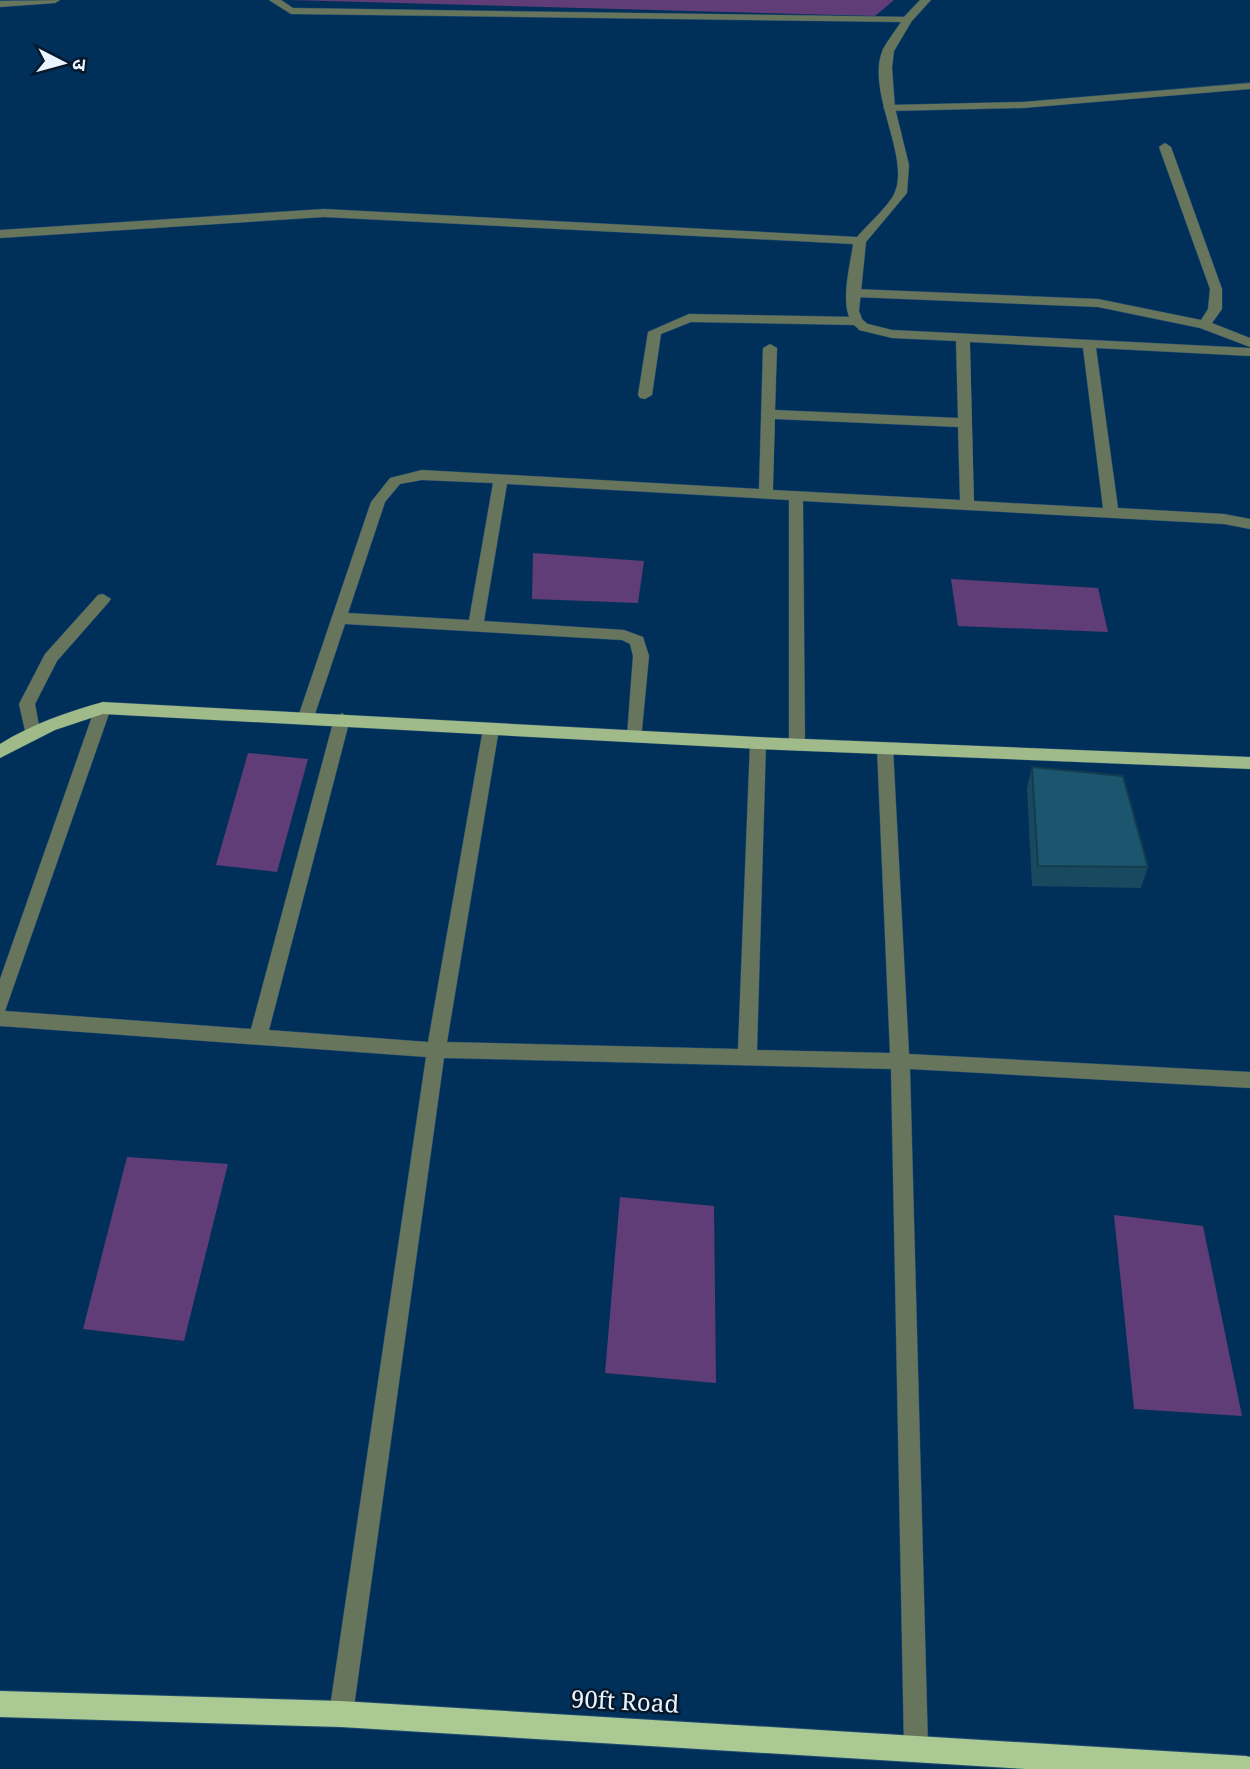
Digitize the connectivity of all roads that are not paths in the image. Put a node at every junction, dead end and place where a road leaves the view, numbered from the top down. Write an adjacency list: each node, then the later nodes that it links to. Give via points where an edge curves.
1 (55, 0): 4 (street)
2 (274, 0): 5 (street, via 291,11)
3 (926, 0): 5 (street)
4 (0, 4)
5 (908, 19): 7 (street, via 888,51)
6 (1250, 86): 7 (street, via 1023,105)
7 (889, 108): 10 (street, via 903,165 901,193)
8 (1165, 148): 13 (street, via 1216,289 1215,309)
9 (0, 234): 10 (street, via 324,213)
10 (860, 241): 11 (street)
11 (855, 293): 12 (street, via 852,312); 13 (street, via 1057,299 1133,308)
12 (860, 324): 14 (street, via 892,334); 19 (street, via 689,318 676,322 655,332)
13 (1204, 325): 16 (street)
14 (963, 337): 15 (street); 21 (street)
15 (1089, 342): 18 (street); 26 (street)
16 (1250, 343)
17 (770, 348): 20 (street)
18 (1250, 352)
19 (645, 395)
20 (768, 414): 21 (street); 23 (street)
21 (965, 423): 25 (street)
22 (501, 480): 23 (street); 29 (street, via 422,475 387,484); 30 (street)
23 (766, 493): 24 (street)
24 (796, 495): 25 (street); 38 (street)
25 (967, 505): 26 (street)
26 (1111, 513): 27 (street)
27 (1250, 524)
28 (103, 598): 35 (street, via 51,658 27,704)
29 (340, 618): 30 (street); 32 (street)
30 (476, 625): 36 (street, via 606,632 637,641 641,656)
31 (103, 708): 32 (main road); 35 (main road); 42 (street)
32 (306, 717): 33 (main road)
33 (342, 719): 34 (main road); 44 (street)
34 (491, 729): 36 (main road); 45 (street)
35 (32, 731): 40 (main road)
36 (635, 736): 37 (main road)
37 (758, 743): 38 (main road); 46 (street)
38 (797, 745): 39 (main road)
39 (885, 748): 41 (main road); 47 (street)
40 (0, 752)
41 (1250, 764)
42 (0, 1005)
43 (0, 1018): 44 (street)
44 (258, 1036): 45 (street)
45 (436, 1050): 46 (street); 50 (street)
46 (747, 1059): 47 (street)
47 (900, 1061): 48 (street); 51 (street)
48 (1250, 1080)
49 (0, 1704): 50 (highway, 90ft Road)
50 (341, 1714): 51 (highway, 90ft Road)
51 (916, 1747): 52 (highway, 90ft Road)
52 (1246, 1769)

